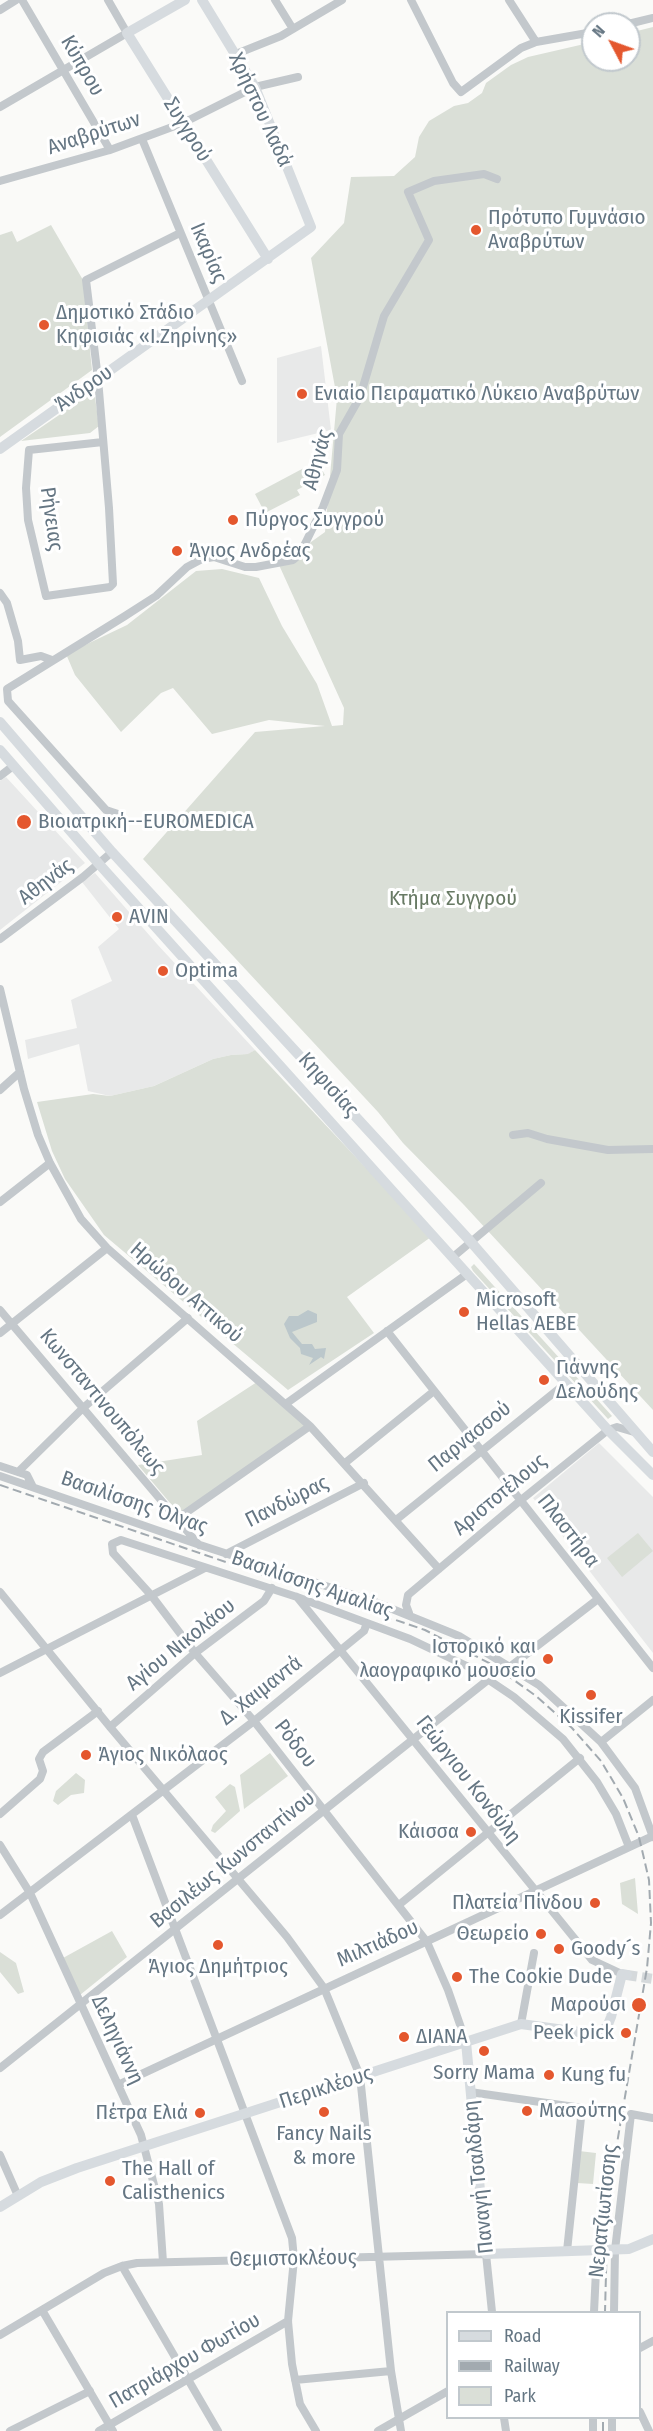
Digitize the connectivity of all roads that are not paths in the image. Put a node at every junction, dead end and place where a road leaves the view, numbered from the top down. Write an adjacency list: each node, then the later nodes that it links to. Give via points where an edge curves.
1 (16, 0): 10 (street)
2 (22, 0): 16 (street, Κύπρου)
3 (108, 0): 12 (street, Συγγρού)
4 (185, 0): 12 (main road)
5 (202, 0): 15 (main road, Χρήστου Λαδά)
6 (275, 0): 11 (street)
7 (342, 0): 11 (street)
8 (411, 0): 14 (street, via 461,92 521,48)
9 (509, 0): 14 (street)
10 (0, 10)
11 (292, 29): 15 (street)
12 (127, 33): 16 (street); 20 (main road, Συγγρού)
13 (581, 34): 14 (street)
14 (536, 42)
15 (236, 54): 18 (main road, Χρήστου Λαδά)
16 (63, 70): 19 (street); 22 (street, Κύπρου)
17 (298, 77): 18 (street, Αναβρύτων)
18 (255, 87): 20 (street, Αναβρύτων); 25 (main road, Χρήστου Λαδά)
19 (0, 107)
20 (183, 123): 21 (street, Αναβρύτων); 27 (main road, Συγγρού)
21 (142, 139): 22 (street, Αναβρύτων); 26 (street, Ικαρίας)
22 (110, 150): 24 (street, Αναβρύτων)
23 (497, 179): 34 (street, Αθηνάς, via 484,174 434,181 408,192 429,240 384,316 360,397 339,434 337,470 300,554 256,567 214,557 202,560 180,572 156,596)
24 (0, 181)
25 (311, 223): 27 (main road, Άνδρου, via 308,232)
26 (180, 233): 28 (street, Ικαρίας); 29 (street, via 86,279)
27 (268, 259): 28 (main road, Άνδρου)
28 (209, 300): 29 (main road, Άνδρου); 30 (street, Ικαρίας)
29 (98, 379): 31 (street); 32 (main road, Άνδρου)
30 (242, 381)
31 (103, 442): 31 (street, Ρήνειας, via 113,584 46,596 28,520 29,450)
32 (0, 449)
33 (0, 593): 34 (street, via 7,603 20,660 41,656)
34 (52, 660): 39 (street, Αθηνάς, via 10,686 6,697 106,810)
35 (0, 722): 40 (main road, Κηφισίας)
36 (0, 750): 37 (main road, Κηφισίας)
37 (13, 766): 38 (street); 41 (main road, Κηφισίας)
38 (0, 776)
39 (118, 814)
40 (112, 852): 41 (street, Αθηνάς); 51 (main road, Κηφισίας)
41 (99, 864): 42 (street, Αθηνάς); 53 (main road, Κηφισίας)
42 (0, 939)
43 (0, 989): 44 (street, Ηρώδου Αττικού)
44 (20, 1072): 45 (street); 48 (street, Ηρώδου Αττικού)
45 (0, 1090)
46 (513, 1135): 47 (street, via 528,1133 608,1150)
47 (653, 1149)
48 (50, 1163): 50 (street); 52 (street, Ηρώδου Αττικού, via 81,1219)
49 (542, 1183): 51 (street)
50 (0, 1202)
51 (471, 1242): 53 (street); 66 (main road, Κηφισίας)
52 (107, 1248): 56 (street, Ηρώδου Αττικού); 57 (street)
53 (453, 1257): 54 (main road, Κηφισίας)
54 (467, 1274): 58 (street); 60 (main road, Κηφισίας)
55 (0, 1310): 57 (street, Κωνσταντινουπόλεως)
56 (188, 1318): 62 (street, Ηρώδου Αττικού); 63 (street)
57 (12, 1324): 59 (street); 63 (street, Κωνσταντινουπόλεως)
58 (387, 1331): 61 (street, Πλαστήρα); 62 (street)
59 (0, 1333)
60 (566, 1383): 65 (main road, Κηφισίας); 67 (street, Παρνασσού)
61 (434, 1391): 67 (street, Πλαστήρα); 69 (street)
62 (287, 1403): 64 (street, Ηρώδου Αττικού)
63 (83, 1408): 71 (street); 77 (street, Κωνσταντινουπόλεως)
64 (310, 1426): 69 (street, Ηρώδου Αττικού); 77 (street)
65 (608, 1430): 66 (street, via 623,1428); 72 (main road, Κηφισίας); 76 (street, Αριστοτέλους)
66 (636, 1433): 68 (main road, Κηφισίας)
67 (481, 1450): 76 (street, Πλαστήρα); 78 (street, Παρνασσού)
68 (653, 1452)
69 (345, 1463): 74 (street, Ηρώδου Αττικού)
70 (0, 1466): 71 (street)
71 (18, 1472): 75 (street, via 27,1475)
72 (653, 1475)
73 (0, 1476): 75 (street, Βασιλίσσης Όλγας)
74 (364, 1483): 78 (street, Ηρώδου Αττικού); 81 (street, Πανδώρας)
75 (33, 1487): 80 (street, Βασιλίσσης Όλγας)
76 (520, 1500): 83 (street, Αριστοτέλους); 88 (street, Πλαστήρα)
77 (177, 1519): 80 (street, Κωνσταντινουπόλεως)
78 (396, 1520): 83 (street, Ηρώδου Αττικού)
79 (112, 1544): 82 (street, Βασιλίσσης Αμαλίας, via 121,1540); 86 (street, Ρόδου, via 113,1552)
80 (200, 1545): 81 (street, Βασιλίσσης Όλγας)
81 (226, 1554): 89 (street, Βασιλίσσης Όλγας)
82 (205, 1568): 84 (street, Βασιλίσσης Αμαλίας); 86 (street)
83 (439, 1569): 89 (street, Αριστοτέλους, via 408,1595)
84 (272, 1588): 87 (street, Βασιλίσσης Αμαλίας); 93 (street, Αγίου Νικολάου, via 264,1601)
85 (0, 1592): 91 (street)
86 (151, 1595): 91 (street); 93 (street, Ρόδου)
87 (297, 1597): 90 (street, Βασιλίσσης Αμαλίας); 92 (street, Γεώργιου Κονδύλη)
88 (598, 1599): 94 (street); 95 (street, Πλαστήρα)
89 (409, 1613): 94 (street, Βασιλίσσης Όλγας)
90 (367, 1623): 92 (street, Δ. Χαιμαντά, via 364,1631); 97 (street, Βασιλίσσης Αμαλίας, via 410,1639)
91 (46, 1648): 96 (street); 99 (street)
92 (341, 1651): 100 (street, Δ. Χαιμαντά); 102 (street, Γεώργιου Κονδύλη)
93 (195, 1653): 100 (street, Ρόδου); 101 (street, Αγίου Νικολάου)
94 (511, 1666): 103 (street, Βασιλίσσης Όλγας, via 559,1701)
95 (653, 1668)
96 (0, 1673)
97 (489, 1679): 102 (street, Βασιλέως Κωνσταντίνου); 104 (street, Βασιλίσσης Αμαλίας, via 542,1719)
98 (653, 1700): 103 (street)
99 (98, 1711): 101 (street); 107 (street, via 43,1752 39,1759 43,1771 40,1779)
100 (254, 1721): 105 (street, Δ. Χαιμαντά); 106 (street, Ρόδου)
101 (110, 1727): 105 (street)
102 (413, 1739): 106 (street, Βασιλέως Κωνσταντίνου); 109 (street, Γεώργιου Κονδύλη)
103 (601, 1742): 110 (street, Βασιλίσσης Όλγας, via 634,1788)
104 (580, 1758): 109 (street); 112 (street, Βασιλίσσης Αμαλίας, via 616,1814)
105 (163, 1790): 108 (street, Δ. Χαιμαντά); 113 (street)
106 (323, 1811): 113 (street, Βασιλέως Κωνσταντίνου); 116 (street, Ρόδου)
107 (0, 1814)
108 (132, 1815): 115 (street, Δ. Χαιμαντά); 118 (street)
109 (487, 1833): 114 (street, Γεώργιου Κονδύλη); 116 (street)
110 (653, 1836): 112 (street, Μιλτιάδου)
111 (0, 1845): 115 (street, Δεληγιάννη)
112 (629, 1846): 114 (street, Μιλτιάδου)
113 (237, 1879): 118 (street, Βασιλέως Κωνσταντίνου); 122 (street, via 287,1937)
114 (534, 1892): 119 (street, Μιλτιάδου); 121 (street, Γεώργιου Κονδύλη, via 592,1960)
115 (30, 1893): 117 (street, Δ. Χαιμαντά); 123 (street, Δεληγιάννη)
116 (400, 1904): 119 (street, Ρόδου)
117 (0, 1915)
118 (175, 1929): 123 (street, Βασιλέως Κωνσταντίνου); 125 (street)
119 (427, 1942): 122 (street, Μιλτιάδου); 126 (street, Ρόδου)
120 (534, 1953): 124 (street)
121 (624, 1974): 124 (main road, Περικλέους, via 607,2026 598,2032)
122 (324, 1989): 125 (street, Μιλτιάδου); 128 (street)
123 (80, 2005): 127 (street, Βασιλέως Κωνσταντίνου); 129 (street, Δεληγιάννη)
124 (521, 2024): 126 (main road, Περικλέους)
125 (215, 2041): 129 (street, Μιλτιάδου); 131 (street)
126 (466, 2042): 128 (main road, Περικλέους); 130 (main road, Παναγή Τσαλδάρη)
127 (0, 2068)
128 (360, 2076): 131 (main road, Περικλέους); 141 (street)
129 (118, 2085): 133 (street, Δεληγιάννη)
130 (470, 2092): 139 (street, via 582,2108); 140 (main road, Παναγή Τσαλδάρη)
131 (246, 2115): 133 (main road, Περικλέους); 142 (street, via 292,2238)
132 (652, 2120): 138 (street, Νερατζιωτίσσης, via 631,2114)
133 (145, 2147): 135 (main road, Περικλέους, via 58,2175); 143 (street, Δεληγιάννη, via 159,2204)
134 (0, 2155): 135 (street)
135 (18, 2196): 136 (main road, Περικλέους)
136 (0, 2207)
137 (653, 2239): 138 (main road, Θεμιστοκλέους, via 641,2246)
138 (605, 2250): 139 (main road, Θεμιστοκλέους); 147 (street, Νερατζιωτίσσης); 148 (street, Νερατζιωτίσσης)
139 (567, 2251): 140 (main road, Θεμιστοκλέους)
140 (486, 2254): 141 (street, Θεμιστοκλέους); 146 (street, Παναγή Τσαλδάρη)
141 (380, 2257): 142 (street, Θεμιστοκλέους); 151 (street)
142 (294, 2259): 143 (street, Θεμιστοκλέους); 149 (street)
143 (163, 2262): 144 (street, Θεμιστοκλέους)
144 (122, 2266): 145 (street, Θεμιστοκλέους); 152 (street)
145 (42, 2310): 150 (street, Θεμιστοκλέους); 154 (street)
146 (492, 2311)
147 (594, 2311)
148 (614, 2311)
149 (288, 2321): 152 (street, Πατριάρχου Φωτίου); 153 (street)
150 (0, 2335)
151 (391, 2370): 153 (street); 157 (street)
152 (188, 2380): 158 (street, Πατριάρχου Φωτίου); 161 (street)
153 (295, 2380): 162 (street, via 300,2404)
154 (90, 2391): 158 (street); 159 (street)
155 (446, 2392): 157 (street)
156 (641, 2416): 165 (street)
157 (399, 2419): 163 (street); 164 (street)
158 (111, 2428): 160 (street, Πατριάρχου Φωτίου)
159 (10, 2431)
160 (99, 2431)
161 (218, 2431)
162 (316, 2431)
163 (378, 2431)
164 (401, 2431)
165 (649, 2431)

